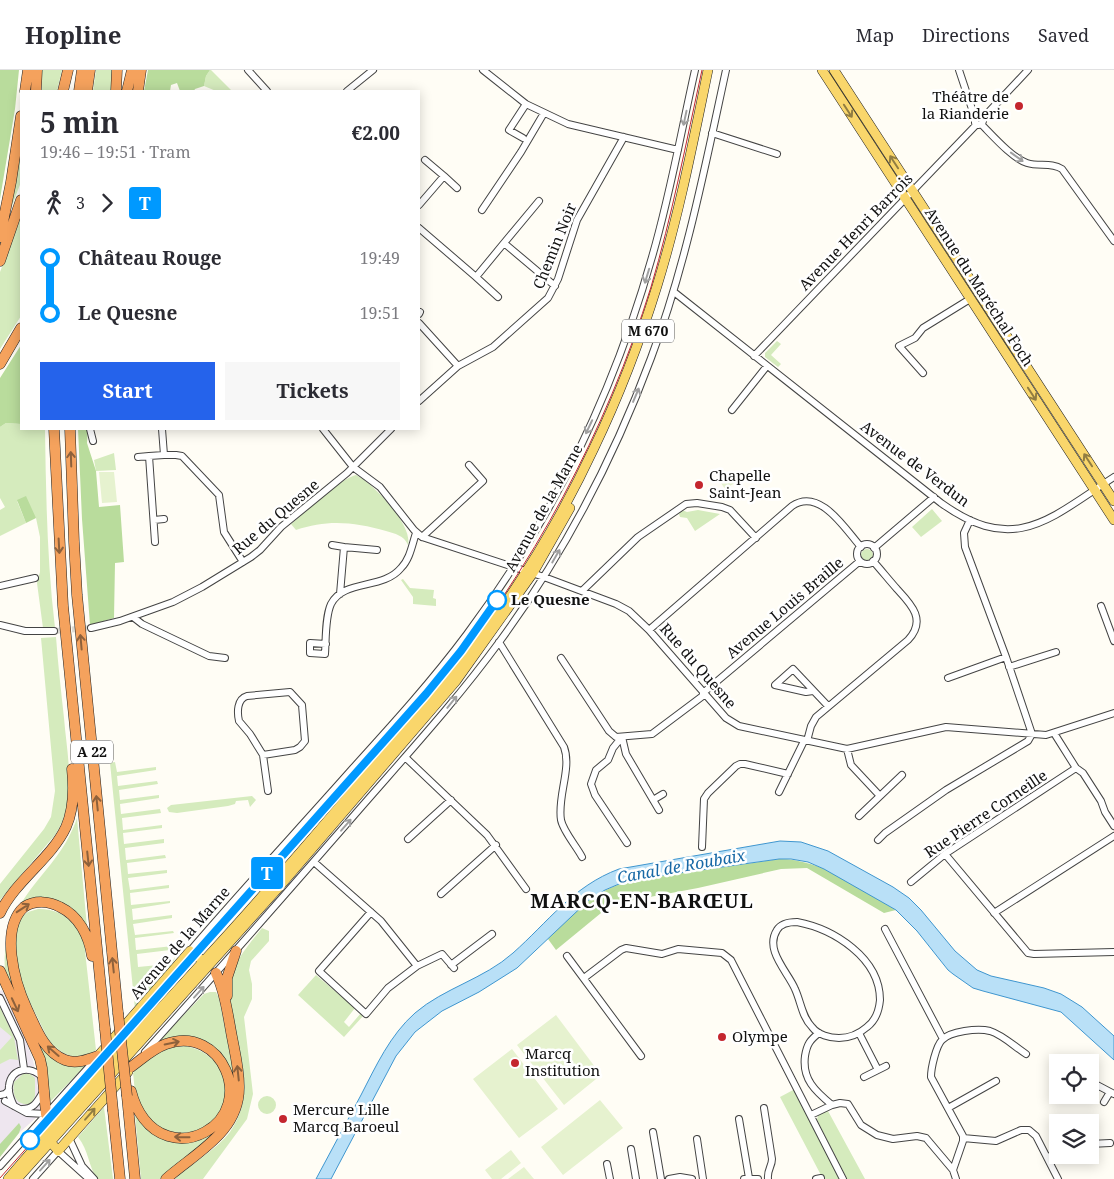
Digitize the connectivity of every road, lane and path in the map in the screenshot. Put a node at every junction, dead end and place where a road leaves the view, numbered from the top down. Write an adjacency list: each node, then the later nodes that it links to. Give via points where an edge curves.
1 (28, 70): 20 (highway)
2 (37, 70): 21 (highway)
3 (68, 70): 22 (highway)
4 (82, 70): 23 (highway)
5 (90, 70): 24 (highway)
6 (117, 70): 25 (highway)
7 (132, 70): 26 (highway)
8 (141, 70): 27 (highway)
9 (248, 70): 28 (street)
10 (373, 70): 29 (street)
11 (483, 70): 30 (street)
12 (695, 70): 37 (street, Avenue de la Marne, one-way to 37)
13 (708, 70): 105 (main road, Avenue de la Marne / M 670, via 669,243 639,342 592,453)
14 (714, 70): 105 (main road, Avenue de la Marne / M 670, via 672,256 646,338 596,456 561,525)
15 (726, 70): 34 (street, Avenue de la Marne)
16 (822, 70): 43 (main road, Avenue du Maréchal Foch, one-way to 43)
17 (834, 70): 42 (main road, Avenue du Maréchal Foch, one-way to 17)
18 (959, 70): 32 (street)
19 (1028, 70): 32 (street, Avenue Henri Barrois)
20 (25, 90)
21 (36, 90)
22 (63, 90)
23 (79, 90)
24 (87, 90)
25 (116, 90)
26 (128, 90)
27 (138, 90)
28 (266, 90)
29 (348, 90)
30 (526, 104): 31 (street); 36 (street, via 509,130)
31 (544, 112): 35 (street, via 572,125); 47 (street)
32 (979, 122): 42 (street, Avenue Henri Barrois); 50 (street, one-way to 50, via 1019,159 1062,169)
33 (20, 123): 49 (highway)
34 (712, 133): 38 (street); 55 (street, Avenue de la Marne)
35 (624, 137): 37 (street); 54 (street, Chemin Noir, via 577,220)
36 (523, 138)
37 (678, 150): 104 (street, Avenue de la Marne, one-way to 104, via 649,268 606,389 558,490)
38 (777, 154)
39 (425, 160): 40 (street)
40 (444, 176): 41 (street); 46 (street)
41 (457, 188)
42 (912, 191): 43 (street, Avenue Henri Barrois); 83 (main road, Avenue du Maréchal Foch, one-way to 42)
43 (905, 198): 57 (main road, Avenue du Maréchal Foch); 61 (street, Avenue Henri Barrois)
44 (539, 201): 51 (street)
45 (20, 203): 52 (highway)
46 (420, 204)
47 (482, 210)
48 (420, 229): 53 (street)
49 (0, 237)
50 (1114, 241)
51 (504, 243): 53 (street); 54 (street)
52 (0, 261)
53 (476, 276): 56 (street)
54 (555, 286): 63 (street, Chemin Noir, via 542,305 493,347)
55 (674, 292): 61 (street, Avenue de Verdun); 106 (street, Avenue de la Marne, one-way to 55, via 616,443 652,357)
56 (498, 297)
57 (970, 298): 66 (street, via 899,346); 84 (main road, Avenue du Maréchal Foch, one-way to 84)
58 (420, 324): 63 (street)
59 (20, 330): 62 (highway)
60 (20, 337): 65 (highway)
61 (754, 356): 64 (street, Avenue de Verdun)
62 (0, 364)
63 (458, 366): 67 (street, Chemin Noir)
64 (767, 366): 68 (street); 85 (street, Avenue de Verdun)
65 (0, 370)
66 (924, 373)
67 (420, 400)
68 (732, 410)
69 (54, 430): 86 (highway, A 22)
70 (58, 430): 86 (highway)
71 (70, 430): 195 (highway, A 22, one-way to 71, bridge, via 118,1014 78,603)
72 (90, 430): 76 (street)
73 (162, 430): 77 (street)
74 (324, 430): 81 (street)
75 (390, 430): 81 (street)
76 (93, 441)
77 (164, 455): 78 (street); 103 (street, via 182,456 220,496 224,532)
78 (149, 456): 79 (street); 89 (street)
79 (138, 457)
80 (469, 465): 93 (street, via 483,481)
81 (353, 467): 92 (street, Rue du Quesne, via 380,487); 103 (street, Rue du Quesne)
82 (1114, 477): 83 (street, Avenue de Verdun)
83 (1103, 484): 84 (street, Avenue de Verdun); 87 (main road, Avenue du Maréchal Foch)
84 (1094, 489): 90 (street, Avenue de Verdun, via 1046,520 1019,529 990,528); 91 (main road, Avenue du Maréchal Foch)
85 (934, 497): 90 (street, Avenue de Verdun); 99 (street)
86 (58, 498): 120 (highway, A 22, one-way to 120)
87 (1114, 501)
88 (164, 519): 89 (street)
89 (154, 520): 95 (street)
90 (970, 520): 122 (street, via 964,533 964,543)
91 (1114, 520)
92 (416, 533): 93 (street, Rue du Quesne); 110 (street, via 405,563 393,576)
93 (422, 537): 104 (street, Rue du Quesne)
94 (756, 538): 98 (street, via 795,504 810,501 824,506); 109 (street, via 730,510 712,505 686,504 638,537); 115 (street)
95 (155, 542)
96 (332, 545): 97 (street)
97 (344, 547): 100 (street); 110 (street)
98 (860, 547): 99 (street); 101 (street, via 857,554)
99 (874, 548): 102 (street)
100 (377, 550)
101 (860, 561): 102 (street, via 866,564); 128 (street, Avenue Louis Braille)
102 (873, 561): 129 (street, via 913,607 916,629 908,640)
103 (243, 562): 112 (street, Rue du Quesne, via 182,598)
104 (512, 567): 105 (street, Rue du Quesne); 167 (street, Avenue de la Marne, via 465,637 419,694)
105 (529, 572): 106 (street, Rue du Quesne); 171 (main road, Avenue de la Marne / M 670, via 443,686 257,901)
106 (544, 577): 109 (street, Rue du Quesne); 118 (street, Avenue de la Marne)
107 (35, 578): 108 (street)
108 (0, 586)
109 (582, 591): 115 (street, Rue du Quesne, via 625,608)
110 (340, 594): 119 (street, via 329,610)
111 (1101, 606): 117 (street)
112 (133, 617): 114 (street, Rue du Quesne); 123 (street, via 209,656)
113 (0, 625): 116 (street, via 26,632)
114 (91, 628)
115 (649, 630): 128 (street, Rue du Quesne)
116 (54, 631)
117 (1114, 641)
118 (499, 642): 137 (street, Avenue de la Marne, one-way to 118); 157 (street, via 564,747 561,821)
119 (326, 644)
120 (67, 651): 163 (highway, via 66,689 73,783 68,821 64,831 15,889); 176 (highway, A 22, one-way to 176)
121 (1056, 652): 125 (street)
122 (1006, 657): 125 (street); 126 (street)
123 (225, 658)
124 (561, 658): 133 (street, via 609,731)
125 (1010, 668): 132 (street)
126 (948, 678)
127 (812, 691): 127 (street, via 793,669 775,685 806,692); 129 (street)
128 (704, 694): 133 (street, Avenue Louis Braille, via 652,734); 134 (street, Rue du Quesne, via 735,725)
129 (828, 706): 134 (street, via 812,723)
130 (1114, 713): 131 (street, Rue du Quesne)
131 (1054, 733): 132 (street, Rue du Quesne); 138 (street)
132 (1032, 734): 135 (street, Rue du Quesne, via 946,727); 152 (street, via 1028,741 928,802)
133 (622, 737): 146 (street, via 626,754); 153 (street, via 608,760 596,770 591,784)
134 (806, 741): 135 (street, Rue du Quesne); 139 (street)
135 (847, 749): 144 (street, via 851,765)
136 (263, 755): 136 (street, via 239,721 240,701 247,696 290,692 302,705 305,741 295,750); 141 (street)
137 (405, 757): 145 (street); 158 (street, Avenue de la Marne, one-way to 137)
138 (1076, 768): 149 (street, via 1083,772 1102,801); 156 (street, Rue Pierre Corneille)
139 (788, 774): 142 (street); 155 (street, via 745,764 736,766 704,799)
140 (902, 776): 144 (street)
141 (268, 791)
142 (779, 792)
143 (664, 794): 146 (street)
144 (880, 796): 148 (street)
145 (452, 800): 151 (street); 154 (street)
146 (653, 800): 147 (street)
147 (659, 810)
148 (859, 816)
149 (1114, 826)
150 (1114, 836): 164 (street)
151 (408, 839)
152 (878, 840)
153 (627, 843)
154 (496, 845): 160 (street); 161 (street)
155 (702, 847)
156 (945, 854): 159 (street, Rue Pierre Corneille); 164 (street)
157 (582, 857)
158 (314, 862): 162 (street); 168 (street, Avenue de la Marne)
159 (911, 882)
160 (526, 890)
161 (441, 894)
162 (371, 912): 172 (street); 172 (street, via 319,971 366,1014 388,988)
163 (0, 913)
164 (994, 913): 169 (street, via 1030,954)
165 (885, 929): 180 (street)
166 (492, 934): 172 (street, via 453,966 442,954)
167 (190, 951): 171 (main road); 182 (main road, Avenue de la Marne)
168 (236, 951): 171 (street, Avenue de la Marne); 177 (highway, via 227,981)
169 (1114, 952)
170 (567, 956): 174 (street)
171 (210, 966): 177 (highway); 185 (street, Avenue de la Marne, one-way to 171); 206 (main road, Avenue de la Marne / M 670); 211 (main road, Avenue de la Marne / M 670)
172 (417, 966)
173 (0, 971): 189 (highway, one-way to 189, via 38,1054)
174 (584, 978): 183 (street); 204 (street, via 626,948 662,954 678,949 722,953 731,960)
175 (0, 998): 186 (street, via 21,1042)
176 (104, 1014): 182 (highway, one-way to 176, via 80,1062 67,1060 53,1053 42,1039 13,978 5,953 7,928 22,908 47,903 60,907 78,920 90,944); 227 (highway, A 22, bridge)
177 (228, 1015): 229 (highway, one-way to 177, via 216,1139 235,1111 238,1073)
178 (819, 1033): 179 (street, via 840,1038); 179 (street, via 807,1021 795,987 775,952 775,934 785,924 801,923 827,932 854,950 870,968 878,990 879,1006 873,1021); 199 (street, via 807,1045 805,1072 813,1088)
179 (859, 1033): 187 (street)
180 (943, 1039): 181 (street, via 970,1030 984,1030 997,1034); 202 (street, via 938,1045 931,1074)
181 (1026, 1054)
182 (98, 1056): 203 (street, Avenue de la Marne)
183 (641, 1056)
184 (886, 1066): 187 (street)
185 (131, 1068): 195 (highway, one-way to 195, via 160,1047 191,1042 210,1050 220,1059 228,1076 230,1092 225,1112 216,1125 200,1135 186,1138 161,1133 149,1124); 208 (main road, Avenue de la Marne, one-way to 185)
186 (24, 1069): 189 (street, via 35,1071); 193 (street, via 12,1077)
187 (878, 1070): 188 (street)
188 (864, 1077)
189 (43, 1078): 192 (highway)
190 (996, 1081): 202 (street)
191 (1099, 1086): 194 (street)
192 (44, 1089): 200 (street, via 34,1106 27,1109); 203 (highway)
193 (9, 1090): 196 (street); 200 (street)
194 (1112, 1093): 198 (street)
195 (129, 1094): 228 (highway)
196 (0, 1095)
197 (5, 1101): 200 (street)
198 (1104, 1102)
199 (832, 1105): 204 (street); 219 (street, via 848,1104 859,1122 878,1135 893,1139 924,1137)
200 (16, 1107): 203 (street)
201 (764, 1108): 237 (street, via 772,1159)
202 (948, 1108): 209 (street)
203 (46, 1114): 206 (main road); 218 (street, Avenue de la Marne)
204 (811, 1115): 238 (street)
205 (739, 1119): 221 (street)
206 (49, 1131): 211 (main road); 222 (main road, Avenue de la Marne / M 670)
207 (653, 1132): 232 (street)
208 (69, 1138): 215 (main road, Avenue de la Marne); 226 (street, via 82,1166)
209 (964, 1138): 216 (street, via 996,1141 1021,1130 1029,1130); 219 (street)
210 (697, 1139): 235 (street)
211 (50, 1142): 215 (main road); 223 (main road, Avenue de la Marne / M 670)
212 (1110, 1143): 213 (street)
213 (1099, 1144)
214 (631, 1148): 231 (street)
215 (58, 1151): 224 (street, Avenue de la Marne, one-way to 215); 225 (street)
216 (1048, 1157): 240 (street)
217 (607, 1164): 230 (street)
218 (0, 1166)
219 (953, 1170): 239 (street)
220 (680, 1178): 233 (street); 234 (street)
221 (746, 1178): 236 (street)
222 (8, 1179)
223 (17, 1179)
224 (33, 1179)
225 (89, 1179)
226 (94, 1179)
227 (120, 1179)
228 (135, 1179)
229 (166, 1179)
230 (610, 1179)
231 (636, 1179)
232 (661, 1179)
233 (669, 1179)
234 (692, 1179)
235 (703, 1179)
236 (758, 1179)
237 (768, 1179)
238 (844, 1179)
239 (956, 1179)
240 (1058, 1179)

